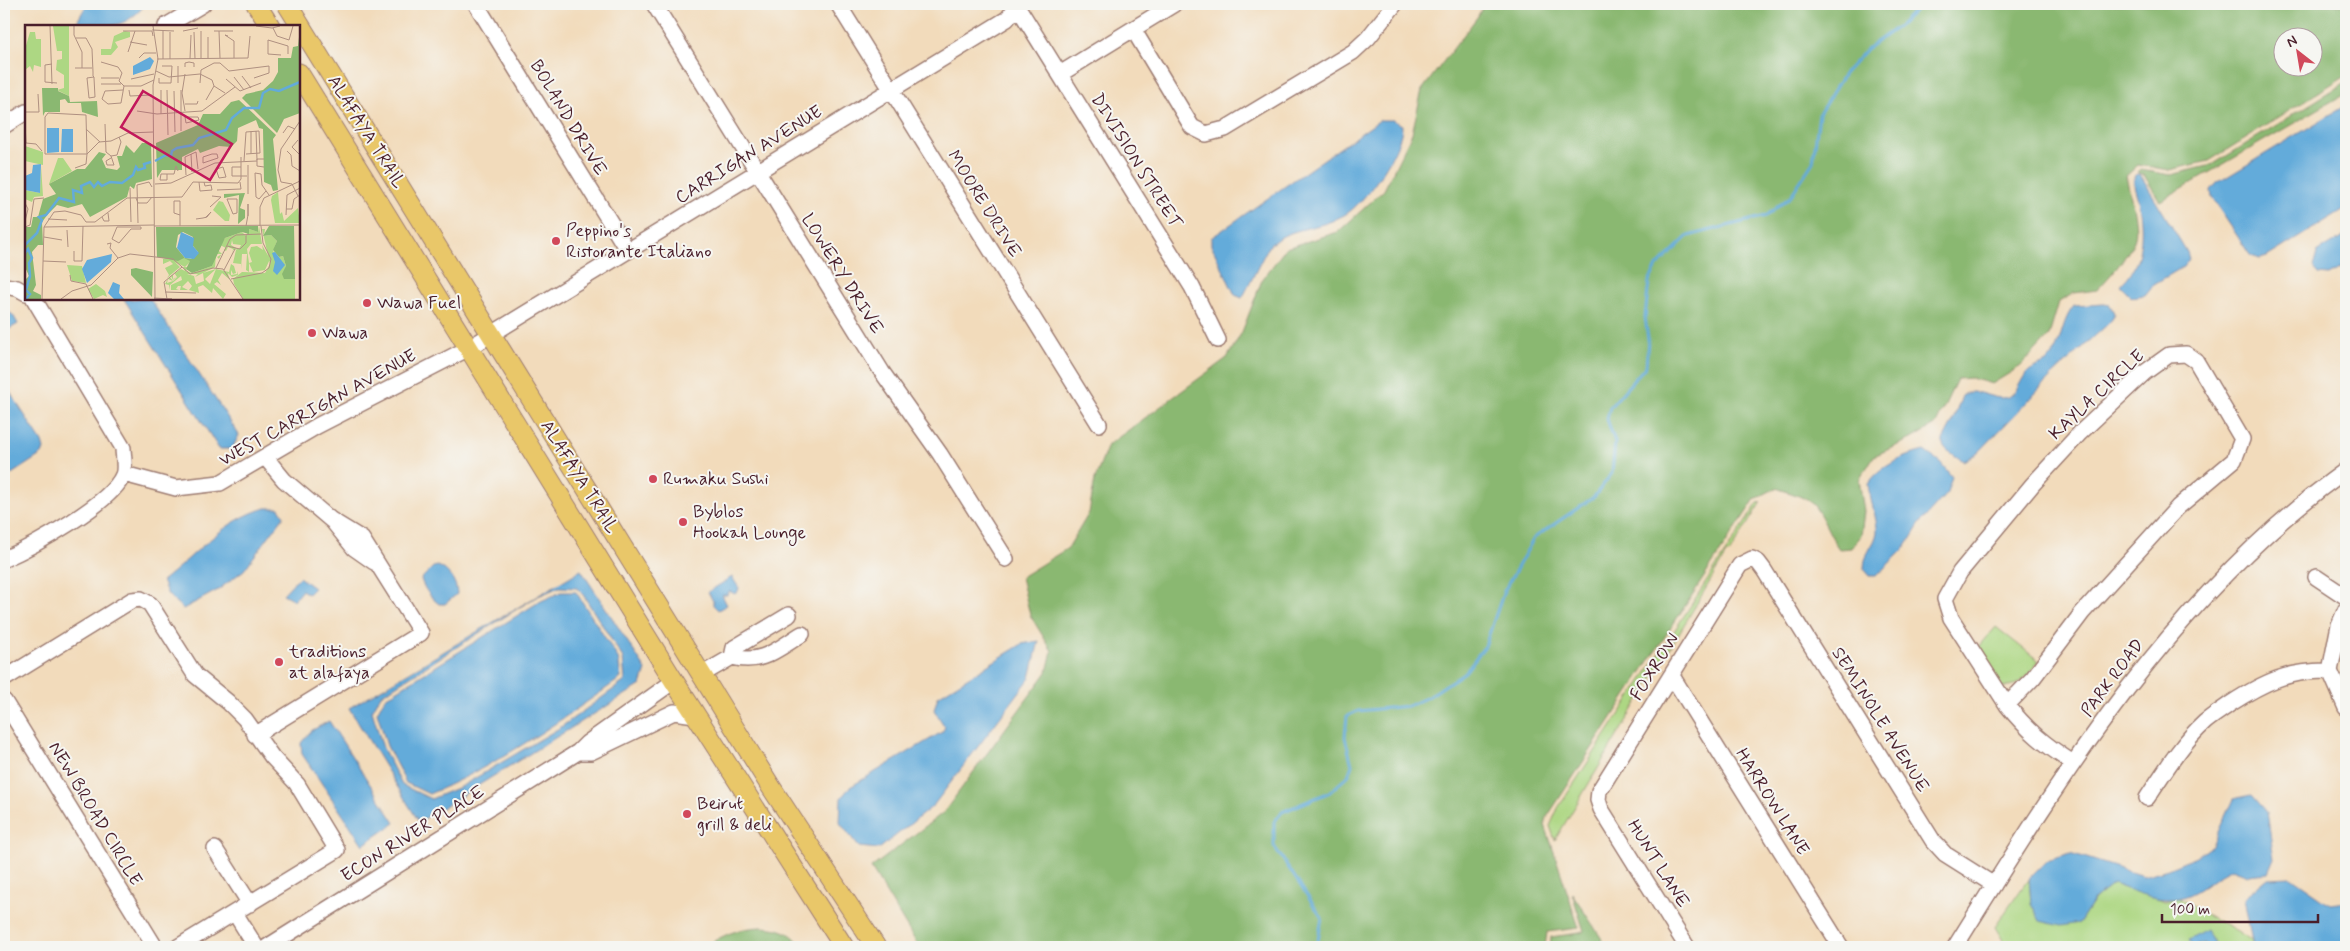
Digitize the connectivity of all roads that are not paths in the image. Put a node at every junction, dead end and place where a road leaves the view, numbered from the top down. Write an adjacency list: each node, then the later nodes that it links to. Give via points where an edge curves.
1 (203, 4): 11 (street)
2 (256, 4): 13 (main road)
3 (271, 4): 14 (main road)
4 (287, 4): 19 (main road, ALAFAYA TRAIL)
5 (476, 4): 24 (street, BOLAND DRIVE)
6 (654, 4): 23 (street, LOWERY DRIVE)
7 (838, 4): 20 (street, MOORE DRIVE)
8 (1174, 4): 15 (street)
9 (1395, 4): 15 (street, via 1353,52 1226,129 1206,134 1192,127)
10 (1017, 5): 17 (street, DIVISION STREET); 20 (street, CARRIGAN AVENUE, via 1007,18)
11 (180, 9): 12 (street)
12 (167, 25)
13 (269, 25)
14 (283, 25)
15 (1133, 29): 17 (street)
16 (300, 47): 19 (main road)
17 (1060, 74): 29 (street, DIVISION STREET, via 1192,287)
18 (300, 76): 30 (main road, ALAFAYA TRAIL)
19 (338, 86): 28 (main road, ALAFAYA TRAIL)
20 (891, 90): 23 (street, CARRIGAN AVENUE); 31 (street, MOORE DRIVE)
21 (25, 113): 22 (street)
22 (4, 126)
23 (757, 172): 24 (street, CARRIGAN AVENUE); 36 (street, LOWERY DRIVE, via 882,372 940,454)
24 (628, 251): 28 (street, CARRIGAN AVENUE)
25 (4, 286): 26 (street)
26 (25, 292)
27 (35, 300): 34 (street, via 123,448)
28 (492, 334): 30 (street, CARRIGAN AVENUE); 44 (main road, ALAFAYA TRAIL)
29 (1218, 340)
30 (469, 348): 32 (street, WEST CARRIGAN AVENUE, via 317,426); 38 (main road, ALAFAYA TRAIL)
31 (1099, 424)
32 (266, 458): 34 (street, WEST CARRIGAN AVENUE, via 220,483 199,487 176,488); 52 (street, via 284,480 332,520 362,539 421,633)
33 (2346, 470): 54 (street, PARK ROAD, via 2287,518 2197,606 2131,682)
34 (124, 474): 35 (street, via 105,498 81,515)
35 (4, 559)
36 (1006, 559)
37 (1752, 559): 45 (street, FOXROW, via 1740,565); 59 (street, SEMINOLE AVENUE, via 1764,570 1933,842 1945,854)
38 (602, 564): 44 (main road, via 649,614 682,666 693,674); 47 (main road, ALAFAYA TRAIL)
39 (2316, 577): 40 (street)
40 (2346, 597)
41 (2346, 609): 43 (street)
42 (796, 625): 44 (street, via 737,659)
43 (2330, 671): 50 (street); 56 (street, via 2289,674 2258,686 2227,706 2205,722 2168,766)
44 (701, 674): 55 (main road, ALAFAYA TRAIL)
45 (1672, 676): 57 (street, FOXROW, via 1599,791); 69 (street, HARROW LANE)
46 (4, 679): 52 (street, via 132,600 141,599 150,604 194,675 228,702)
47 (674, 681): 51 (main road, ALAFAYA TRAIL); 53 (street, ECON RIVER PLACE, via 587,742); 55 (main road, via 700,699 734,753)
48 (4, 701): 62 (street, NEW BROAD CIRCLE)
49 (2007, 705): 49 (street, KAYLA CIRCLE, via 2033,678 2082,613 2178,507 2234,460 2242,439 2196,361 2186,354 2169,355 2144,373 2080,433 1966,564 1945,599 1951,618); 54 (street, KAYLA CIRCLE, via 2025,728)
50 (2346, 708)
51 (695, 715): 53 (street, ECON RIVER PLACE, via 674,712 591,752); 66 (main road, ALAFAYA TRAIL)
52 (255, 735): 60 (street, via 297,784 337,850)
53 (578, 752): 65 (street, ECON RIVER PLACE)
54 (2073, 763): 59 (street, PARK ROAD)
55 (771, 787): 67 (main road, ALAFAYA TRAIL)
56 (2148, 798)
57 (1598, 800): 68 (street, HUNT LANE)
58 (215, 849): 60 (street)
59 (1994, 885): 70 (street, PARK ROAD)
60 (250, 904): 61 (street)
61 (235, 913): 63 (street); 64 (street)
62 (155, 947)
63 (178, 947)
64 (256, 947)
65 (267, 947)
66 (844, 947)
67 (876, 947)
68 (1687, 947)
69 (1841, 947)
70 (1955, 947)

